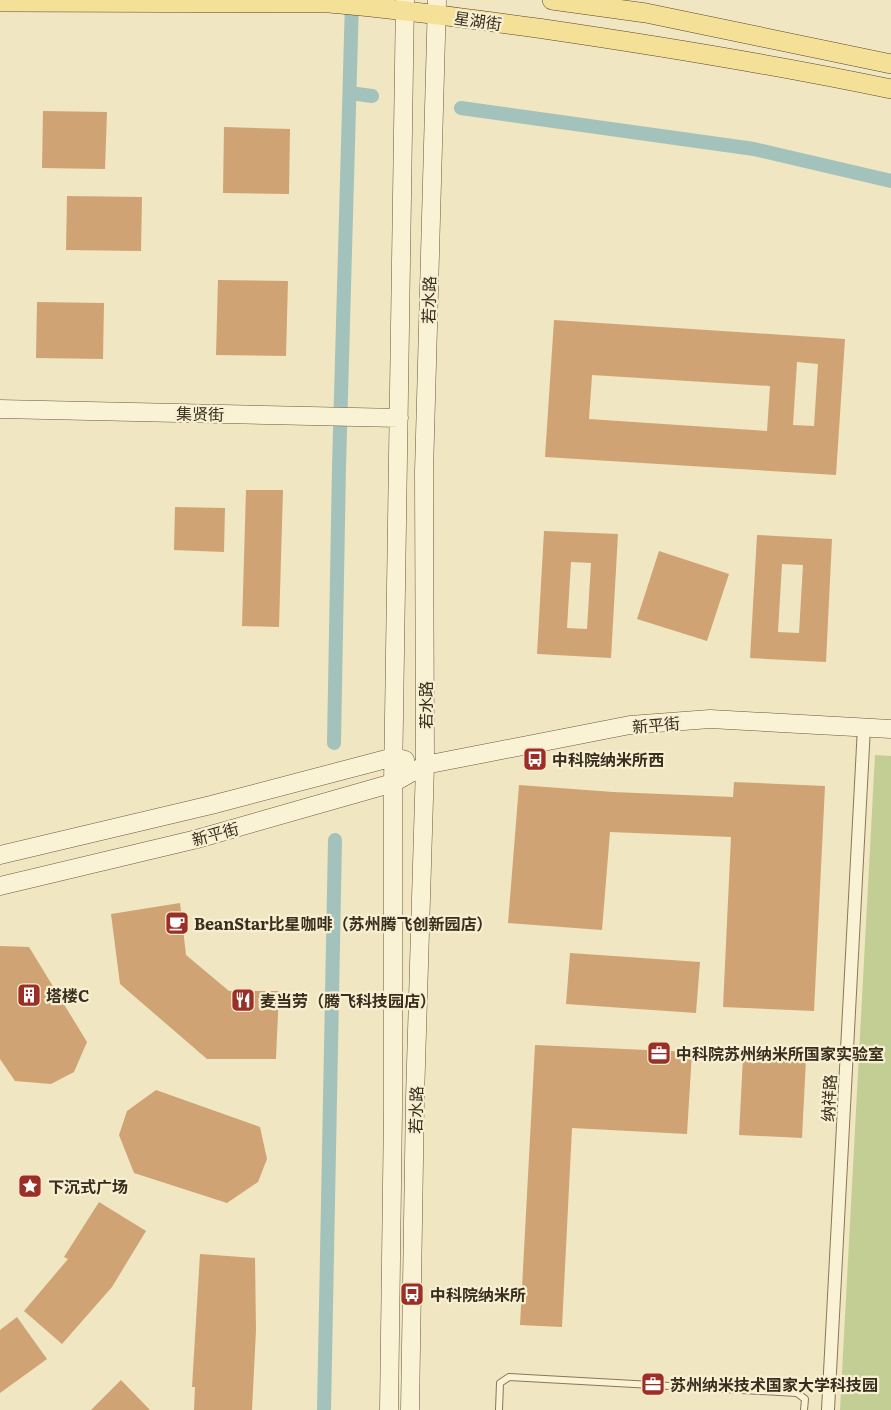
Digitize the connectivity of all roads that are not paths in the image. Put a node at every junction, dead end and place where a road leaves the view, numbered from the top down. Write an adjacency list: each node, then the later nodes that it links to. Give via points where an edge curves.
1 (552, 0): 5 (main road, via 646,12)
2 (0, 2): 3 (main road, 星湖街)
3 (404, 5): 4 (main road, 星湖街); 8 (main road, 若水路)
4 (436, 7): 6 (main road, 星湖街, via 783,66); 12 (main road, 若水路, via 424,472)
5 (891, 64)
6 (891, 90)
7 (0, 408): 8 (main road, 集贤街)
8 (399, 418): 11 (main road, 若水路)
9 (864, 727): 10 (main road, 新平街); 12 (main road, 新平街, via 710,719 630,725); 20 (street, 纳祥路)
10 (891, 729)
11 (394, 757): 12 (main road, 新平街); 13 (main road, 若水路); 14 (main road, 新平街)
12 (425, 765): 13 (main road, 新平街); 17 (main road, 若水路)
13 (393, 783): 15 (main road, 新平街, via 197,839); 16 (main road, 若水路)
14 (0, 855)
15 (0, 886)
16 (389, 1410)
17 (410, 1410)
18 (499, 1410): 19 (lane, via 500,1383 509,1377 797,1393 805,1398)
19 (804, 1410)
20 (828, 1410)

